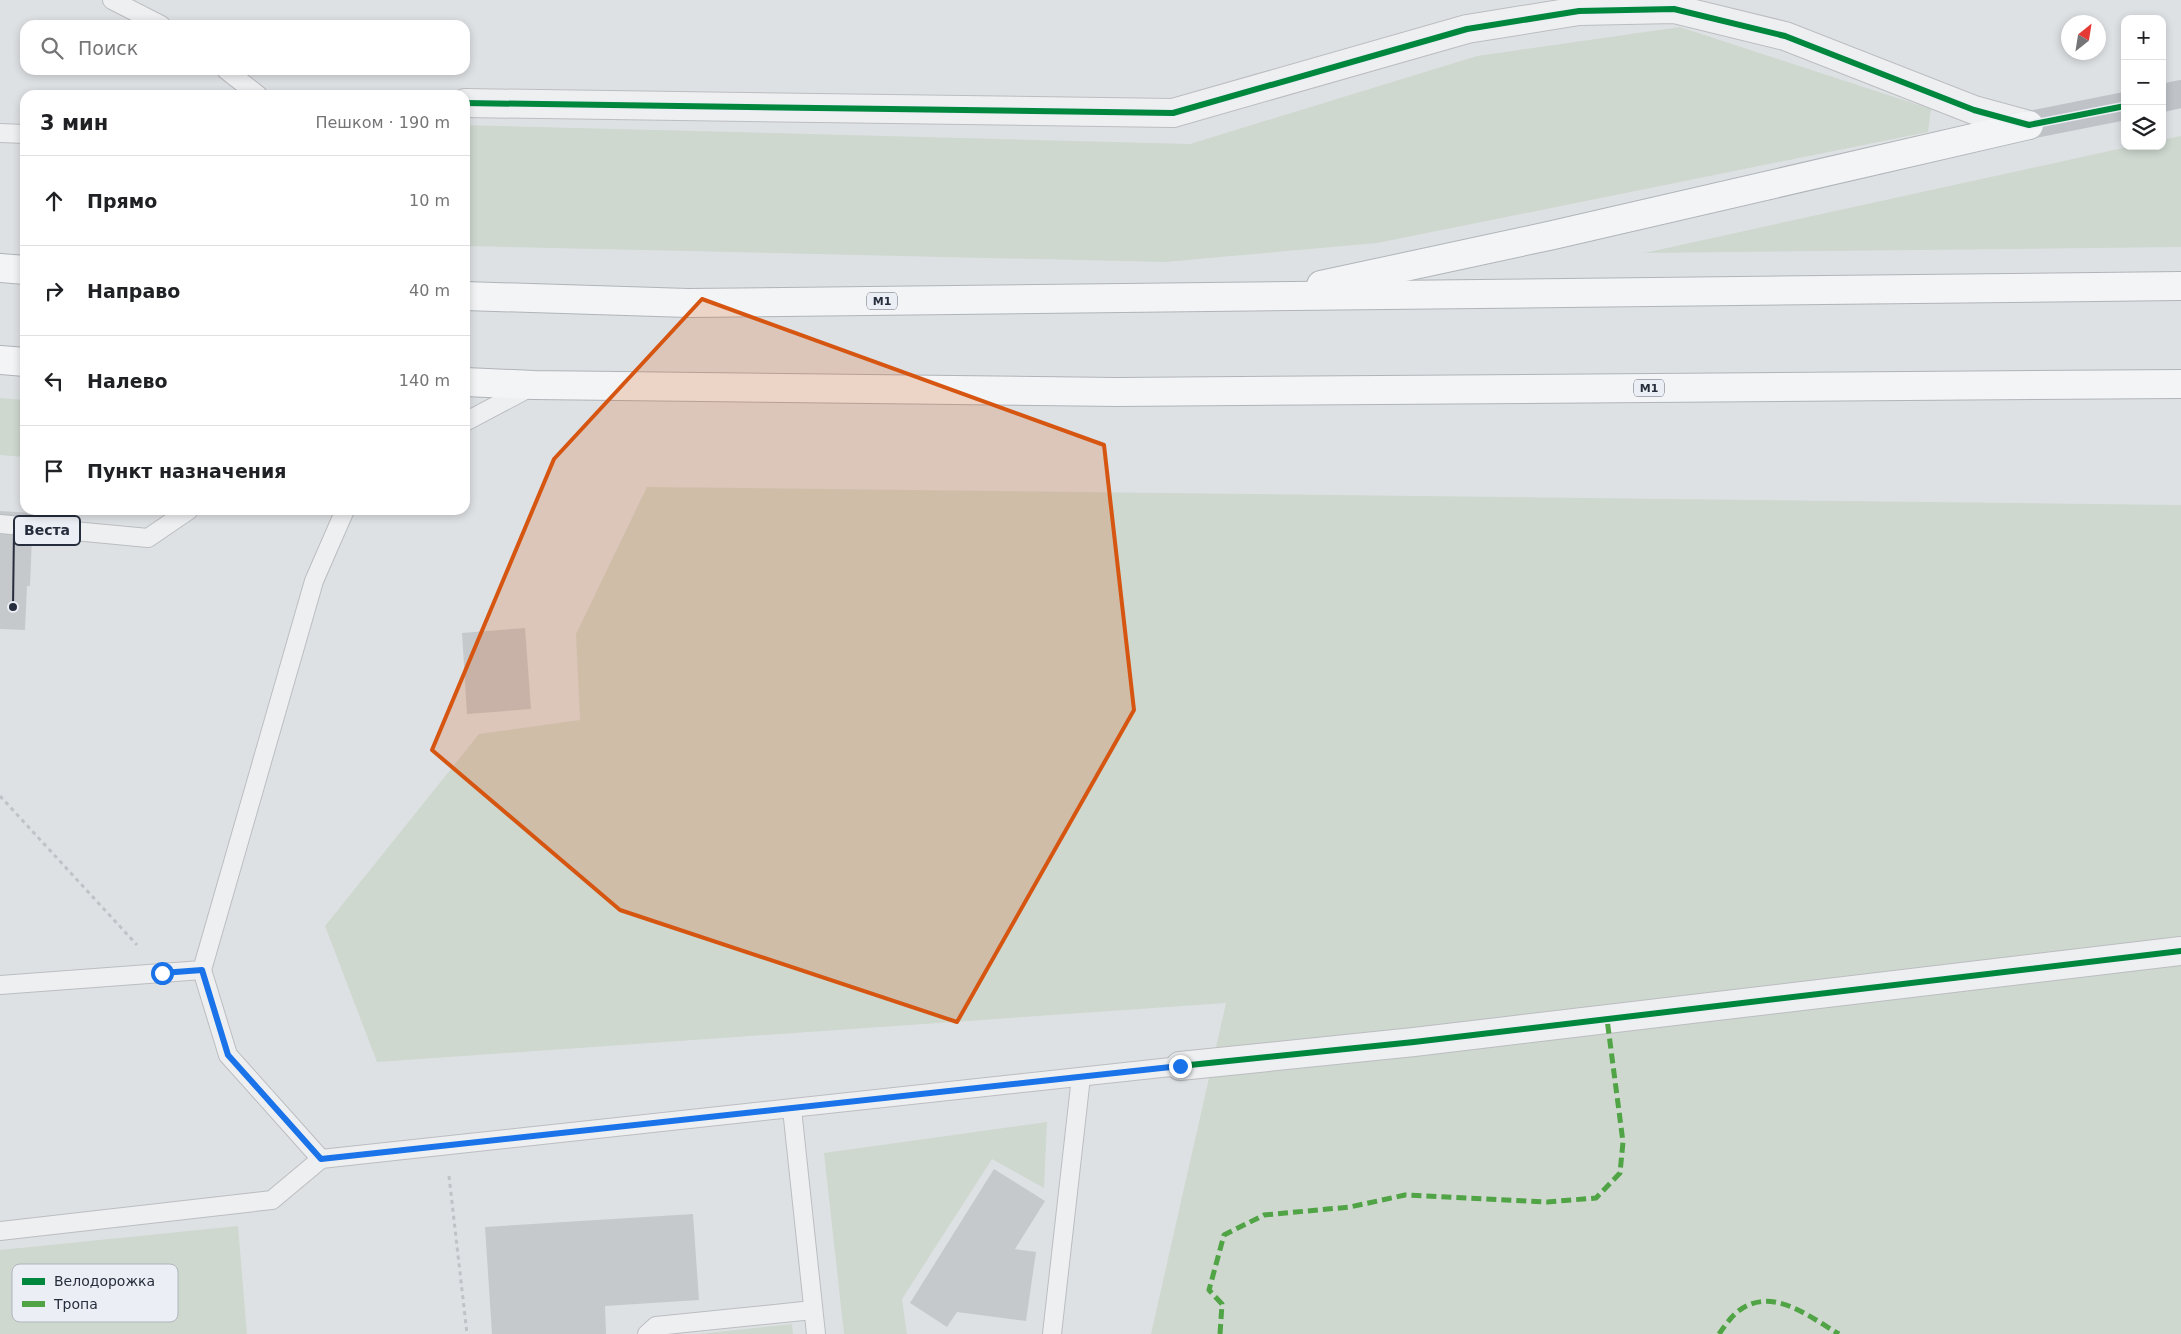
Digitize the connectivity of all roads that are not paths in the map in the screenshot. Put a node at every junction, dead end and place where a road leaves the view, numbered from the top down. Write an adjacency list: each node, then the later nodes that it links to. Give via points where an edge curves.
1 (112, 0): 2 (lane)
2 (151, 20)
3 (232, 75): 4 (lane)
4 (252, 90)
5 (2181, 94): 6 (street)
6 (2166, 97)
7 (470, 103): 9 (street, via 1174,113 1467,30 1579,11 1674,9 1785,36 1974,110)
8 (2121, 107): 9 (street)
9 (2029, 125): 17 (highway, via 1553,235)
10 (0, 133): 11 (lane)
11 (20, 134)
12 (0, 268): 13 (highway)
13 (20, 270)
14 (2181, 286): 17 (highway, М1)
15 (470, 288): 18 (lane)
16 (470, 296): 18 (highway, М1)
17 (1262, 297): 18 (highway, М1, via 688,303)
18 (502, 298)
19 (0, 360): 20 (highway)
20 (20, 362)
21 (470, 382): 23 (highway, М1)
22 (2181, 384): 23 (highway, М1, via 1117,392)
23 (534, 385): 24 (lane)
24 (470, 419)
25 (182, 515): 27 (lane, via 148,538)
26 (343, 515): 29 (lane, via 314,581)
27 (0, 524)
28 (2181, 951): 31 (street, via 1414,1042)
29 (202, 970): 30 (lane); 34 (lane, via 228,1055)
30 (0, 985)
31 (1180, 1066): 32 (lane)
32 (1081, 1077): 33 (lane); 39 (lane)
33 (792, 1109): 34 (lane); 36 (lane)
34 (321, 1159): 35 (lane, via 272,1200)
35 (0, 1231)
36 (814, 1310): 37 (lane, via 656,1326); 38 (lane)
37 (646, 1334)
38 (816, 1334)
39 (1052, 1334)

